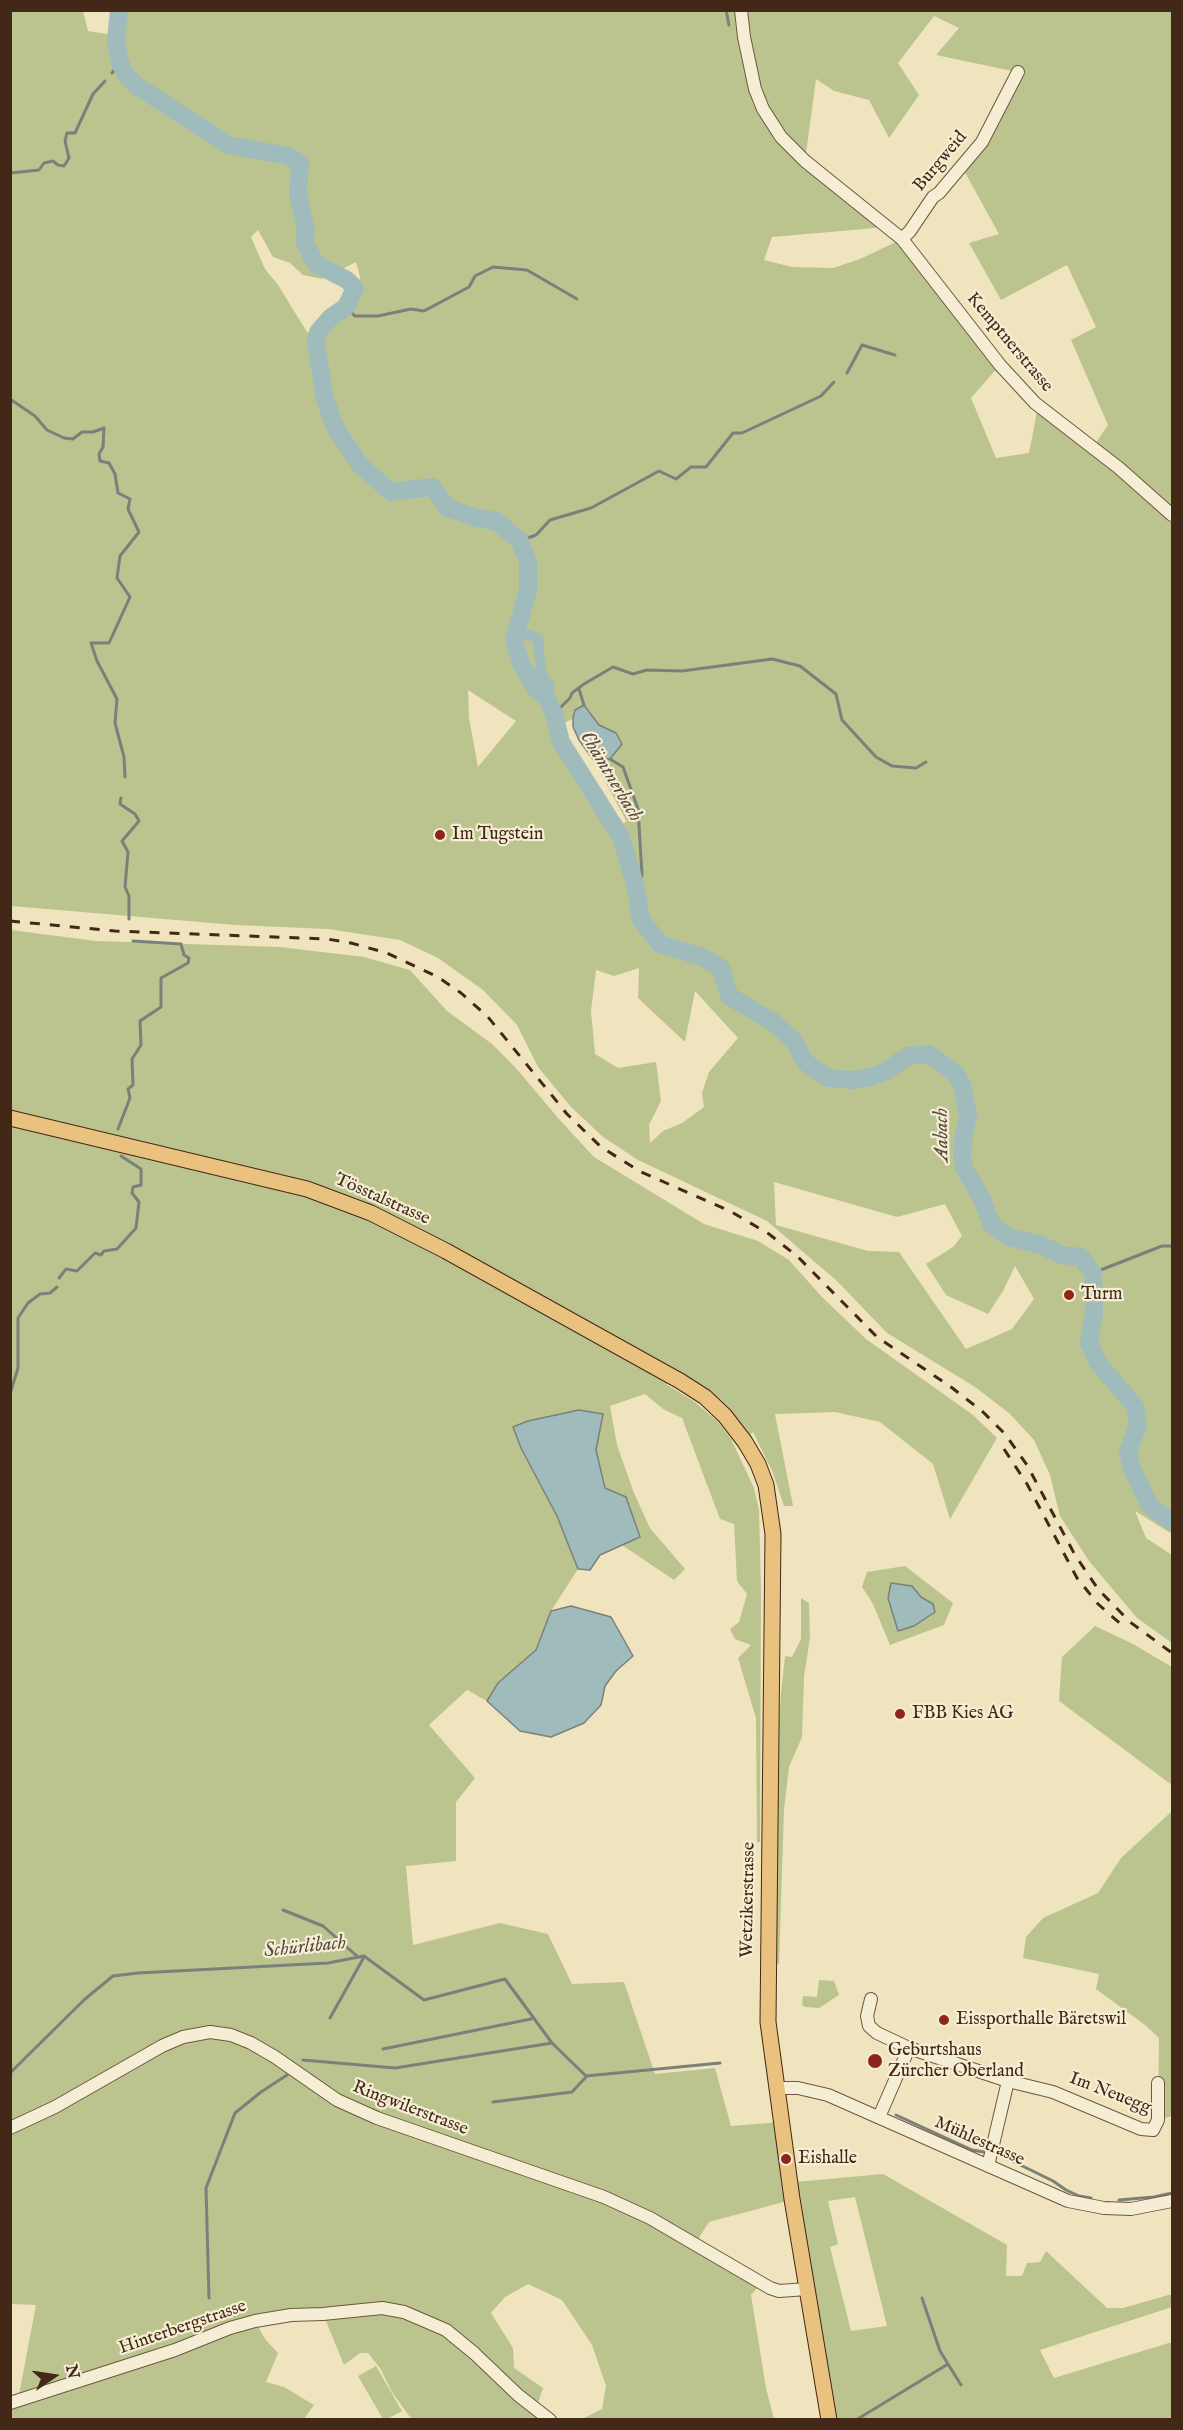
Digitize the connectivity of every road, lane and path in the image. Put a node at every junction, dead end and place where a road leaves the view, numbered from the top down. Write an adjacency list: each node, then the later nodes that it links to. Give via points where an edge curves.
1 (741, 10): 3 (street, Kemptnerstrasse, via 755,89 781,137)
2 (1018, 72): 3 (street, Burgweid, via 982,142)
3 (902, 239): 4 (street, Kemptnerstrasse, via 1019,387)
4 (1173, 515)
5 (10, 1118): 6 (main road, Tösstalstrasse, via 307,1189 371,1213 494,1277)
6 (705, 1397): 11 (main road, Wetzikerstrasse, via 725,1416 758,1464 771,1510 774,1570 767,2001)
7 (871, 1999): 8 (street, via 869,2026)
8 (909, 2048): 9 (street); 12 (street)
9 (1008, 2081): 10 (street, Im Neuegg, via 1053,2092 1141,2129 1153,2130 1158,2120); 14 (street)
10 (1158, 2083)
11 (776, 2088): 12 (street, Mühlestrasse, via 828,2095); 16 (main road, Wetzikerstrasse)
12 (879, 2117): 14 (street, Mühlestrasse)
13 (10, 2128): 16 (street, Ringwilerstrasse, via 183,2037 210,2032 231,2035 274,2057 337,2100 376,2118 604,2197 650,2218 770,2288)
14 (988, 2166): 15 (street, Mühlestrasse, via 1057,2197 1085,2205 1131,2209)
15 (1173, 2201)
16 (807, 2289): 19 (main road, Wetzikerstrasse)
17 (10, 2403): 18 (street, Hinterbergstrasse, via 255,2321 382,2308 405,2312 446,2330)
18 (550, 2420)
19 (829, 2420)

